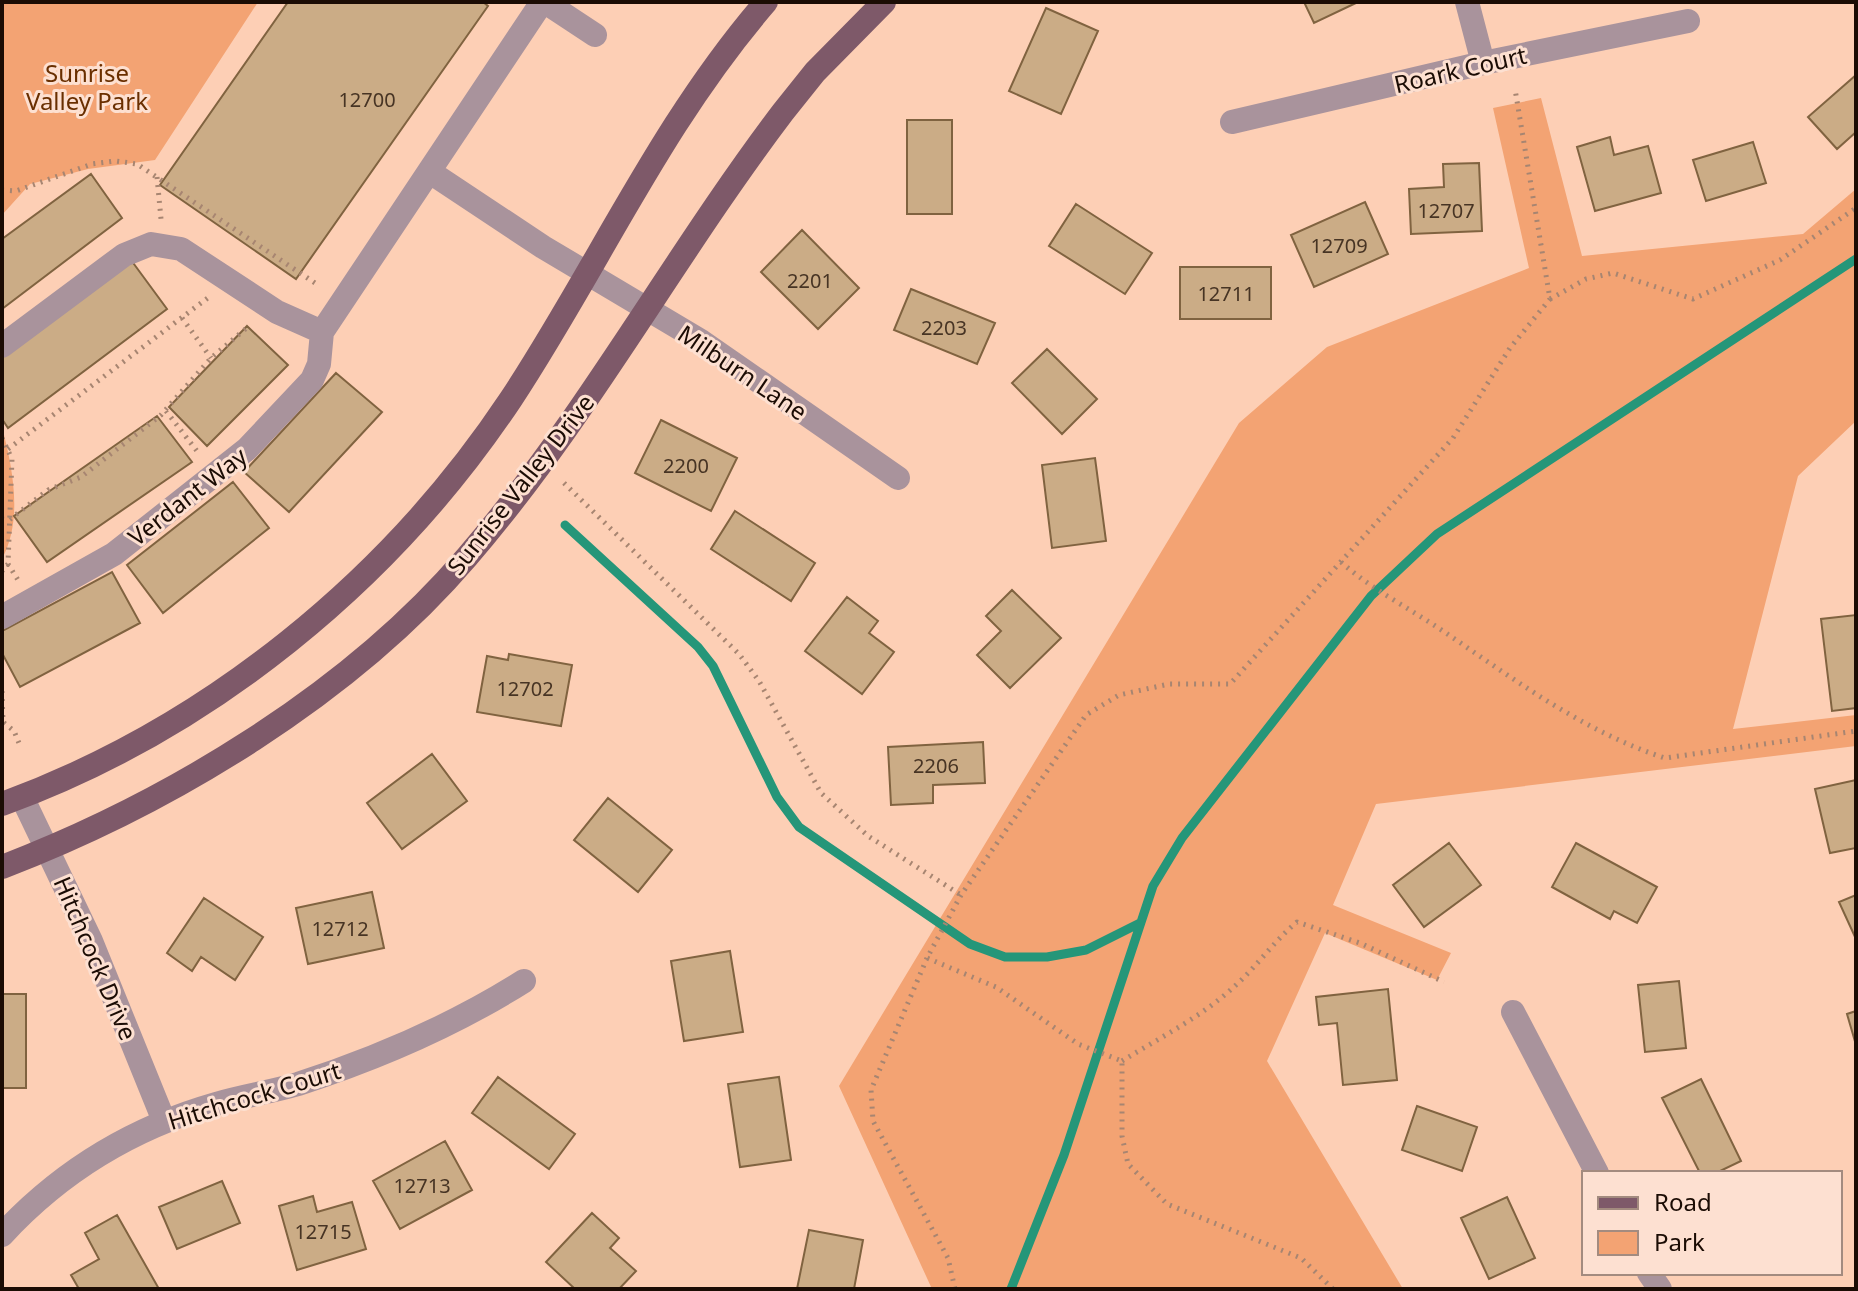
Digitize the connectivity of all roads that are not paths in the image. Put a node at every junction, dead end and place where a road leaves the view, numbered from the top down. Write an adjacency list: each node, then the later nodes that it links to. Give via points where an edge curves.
1 (543, 2): 6 (street); 9 (street)
2 (766, 2): 10 (main road, via 685,107)
3 (884, 2): 11 (main road, Sunrise Valley Drive, via 783,112)
4 (1467, 2): 7 (street)
5 (1688, 21): 7 (street, Roark Court)
6 (595, 35)
7 (1483, 63): 8 (street, Roark Court)
8 (1232, 122)
9 (430, 172): 10 (street, Milburn Lane); 12 (street)
10 (585, 272): 11 (street, Milburn Lane); 16 (main road, via 486,435 425,512 362,578 287,643 195,706 95,764)
11 (647, 308): 14 (street, Milburn Lane); 17 (main road, Sunrise Valley Drive, via 504,513 391,634 237,749 135,809)
12 (322, 332): 13 (street, via 289,318 181,249 151,244 124,255); 15 (street, Verdant Way, via 312,380 216,476 114,554)
13 (2, 346)
14 (898, 478)
15 (2, 617)
16 (12, 800): 17 (street, Hitchcock Drive)
17 (48, 849): 18 (main road, Sunrise Valley Drive); 21 (street, Hitchcock Drive)
18 (2, 867)
19 (524, 981): 21 (street, Hitchcock Court, via 473,1013 380,1056)
20 (1513, 1012): 22 (street)
21 (164, 1121): 23 (street, Hitchcock Court, via 65,1176)
22 (1596, 1171)
23 (2, 1235)

